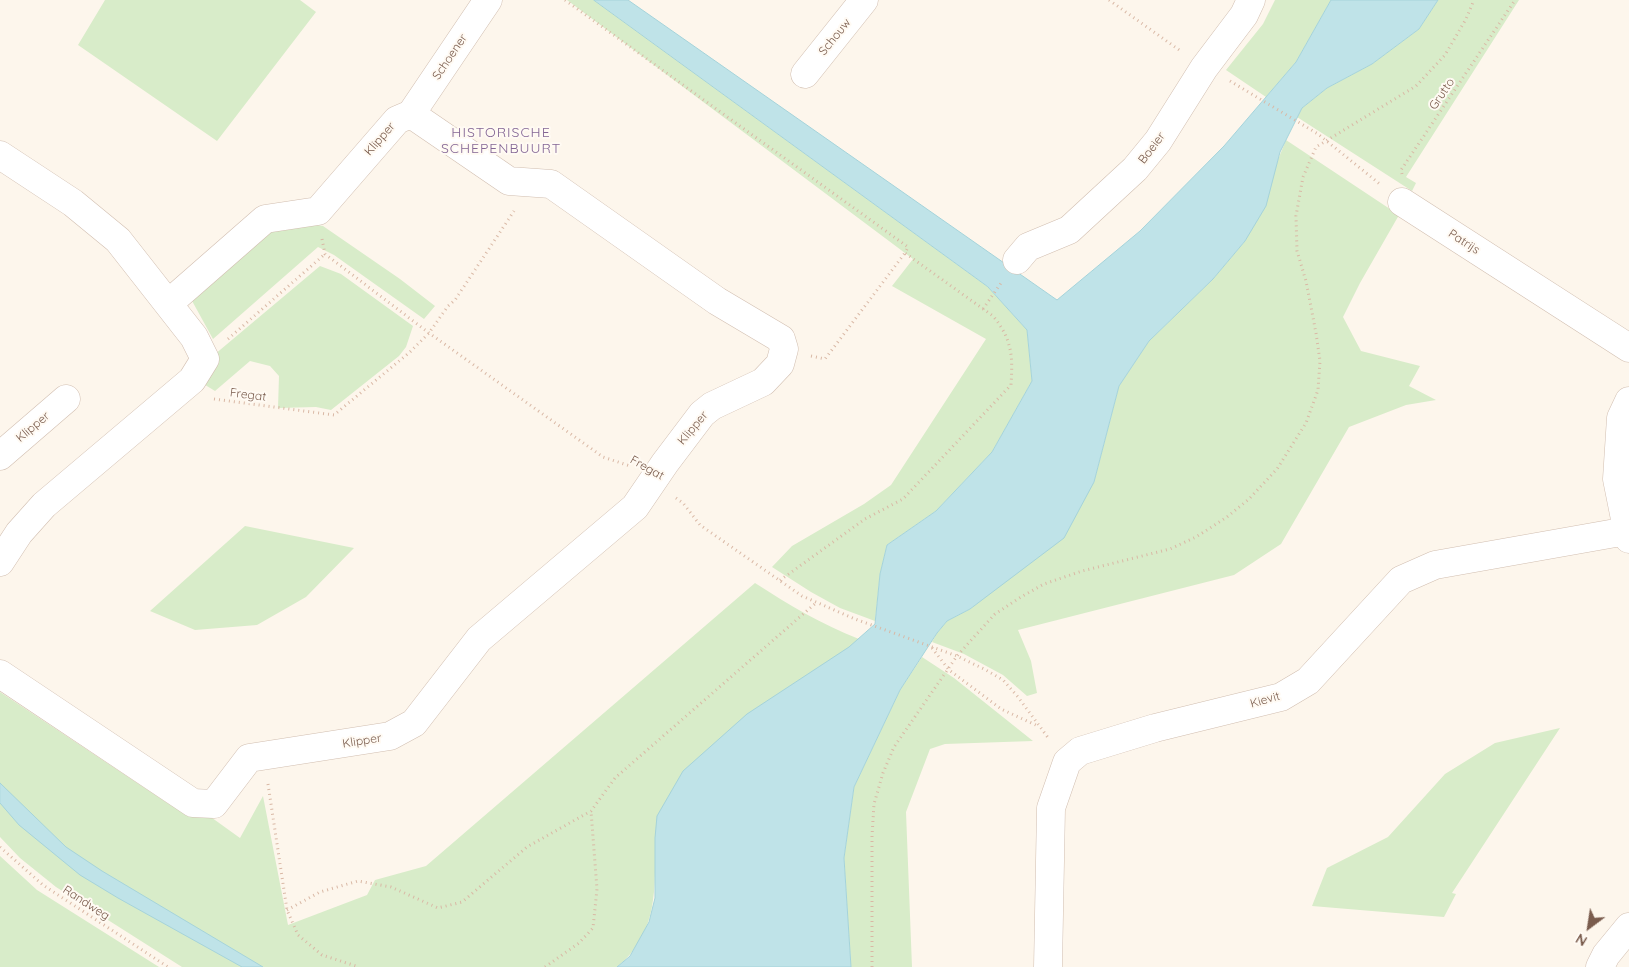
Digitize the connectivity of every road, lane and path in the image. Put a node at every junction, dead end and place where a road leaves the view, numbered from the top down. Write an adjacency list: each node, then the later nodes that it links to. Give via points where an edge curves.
1 (488, 0): 10 (street, Schoener)
2 (565, 0): 16 (path, via 908,247)
3 (864, 0): 9 (street, Schouw)
4 (1109, 0): 8 (path)
5 (1252, 0): 8 (street, Boeier)
6 (1474, 0): 11 (path, via 1445,55 1416,86)
7 (1515, 0): 14 (path, Grutto, via 1402,170)
8 (1204, 68): 11 (path, via 1220,74); 18 (street, Boeier, via 1158,141 1135,169 1069,230 1028,247)
9 (805, 74)
10 (411, 114): 13 (street, via 509,181); 15 (street, Klipper, via 397,120)
11 (1326, 140): 14 (path); 36 (path, via 1316,147 1303,176 1296,216 1297,251 1306,281 1320,361 1318,390 1306,423 1277,469 1249,499 1196,537 1170,549 1044,584 1021,597 996,614)
12 (0, 155): 20 (street, via 73,202 118,240)
13 (532, 183): 22 (path, Fregat, via 456,300); 24 (street, via 551,184 717,301 780,339)
14 (1402, 202): 23 (street, Patrijs)
15 (318, 211): 17 (path); 20 (street, via 265,219)
16 (904, 253): 21 (path); 24 (path, via 825,359)
17 (324, 254): 22 (path, Fregat); 25 (path)
18 (1017, 260)
19 (990, 299): 21 (path)
20 (168, 303): 25 (street, via 194,336)
21 (983, 309): 33 (path, via 1002,327 1009,344 1012,363 1010,385 903,500 865,519)
22 (428, 333): 25 (path, Fregat, via 334,415 215,400); 29 (path, Fregat, via 603,457)
23 (1629, 348)
24 (784, 349): 29 (street, Klipper, via 780,364 763,382 702,414)
25 (198, 369): 30 (street, via 44,505)
26 (66, 399): 28 (street, Klipper)
27 (1629, 401): 31 (street, via 1622,418 1617,479)
28 (0, 456)
29 (655, 479): 33 (path, Fregat, via 683,504 700,525); 39 (street, Klipper, via 635,507 478,638 414,723 390,736)
30 (10, 527): 32 (street)
31 (1628, 535): 48 (street, Kievit, via 1435,565 1401,580 1308,681 1281,697 1155,728 1080,751 1067,762 1051,808)
32 (0, 562)
33 (779, 581): 34 (path, Fregat)
34 (817, 602): 35 (path, Fregat); 40 (path, via 614,778)
35 (931, 647): 36 (path, Fregat); 37 (path)
36 (957, 656): 37 (path); 37 (path, Fregat, via 1003,680 1038,727 1001,709)
37 (949, 670): 47 (path, via 894,747 874,804)
38 (0, 674): 39 (street, Klipper, via 192,804 214,804 249,758)
39 (264, 756): 42 (path)
40 (591, 811): 42 (path, via 527,847 462,902 438,908 391,887 358,881 320,892); 46 (path, via 597,889 593,928 579,943)
41 (0, 847): 44 (path, Randweg, via 43,886)
42 (287, 910): 45 (path, via 298,935 322,955)
43 (1629, 927): 49 (street)
44 (168, 967)
45 (359, 967)
46 (545, 967)
47 (872, 967)
48 (1048, 967)
49 (1600, 967)

